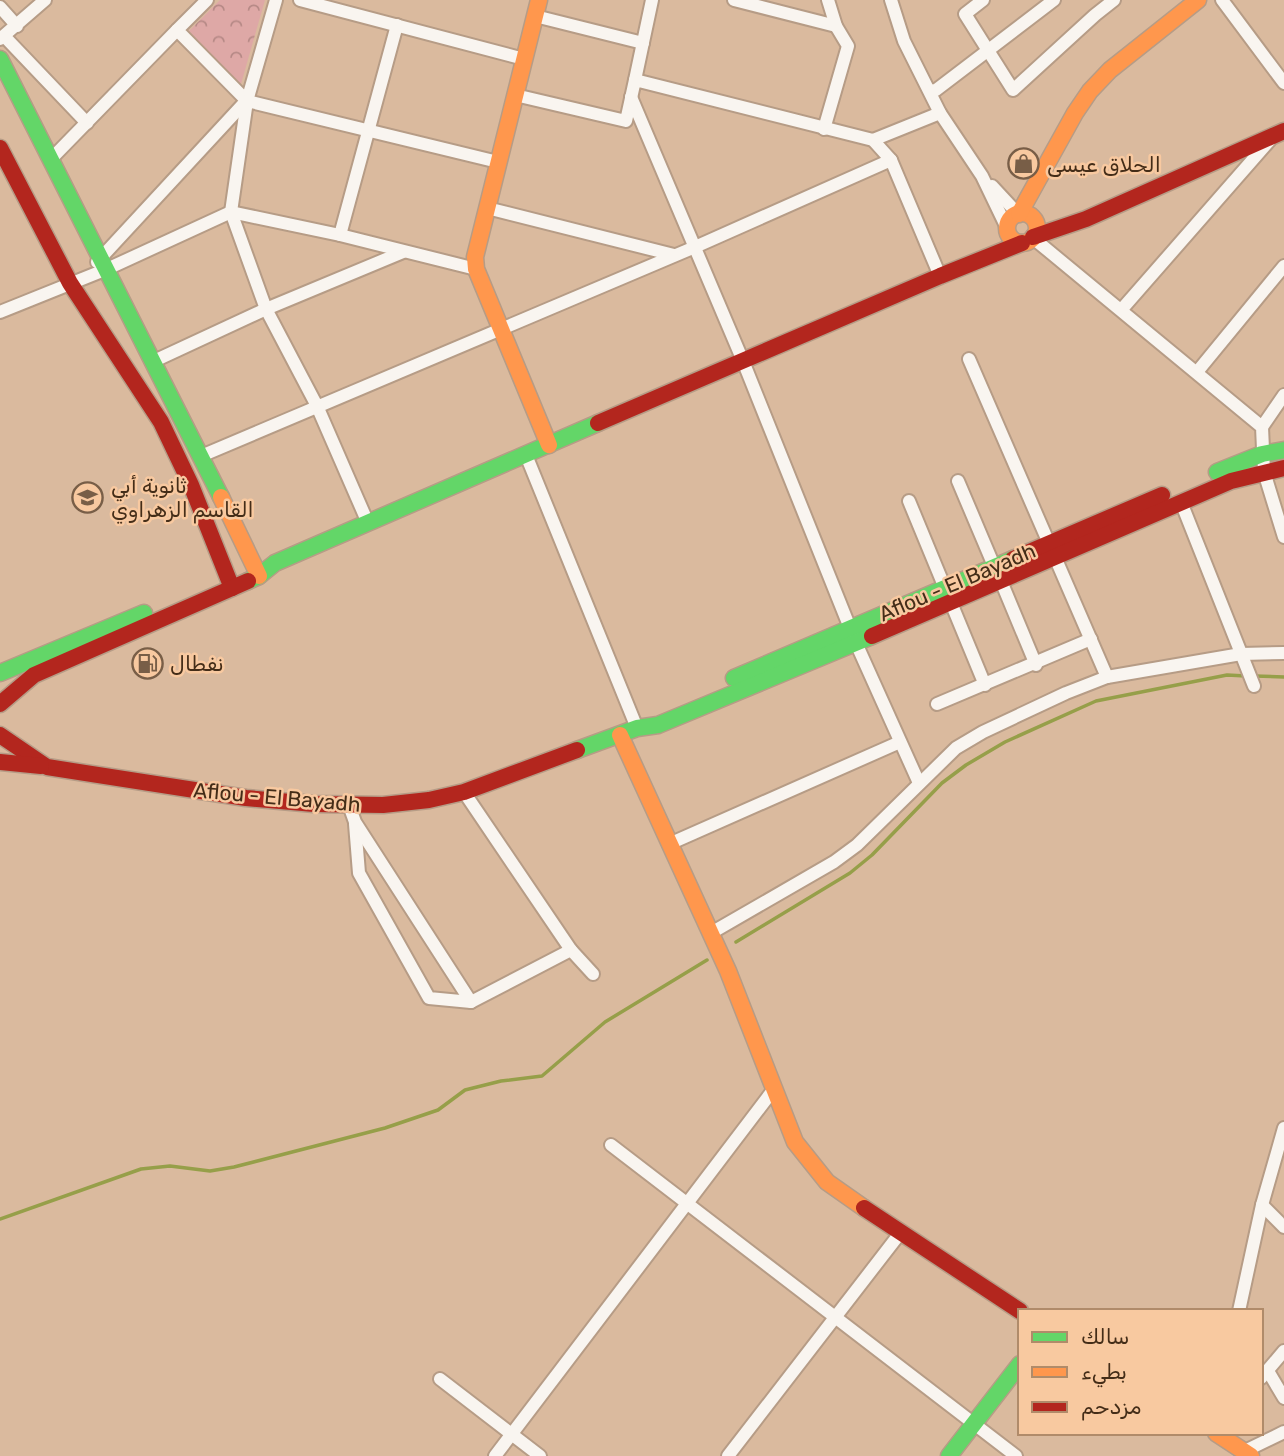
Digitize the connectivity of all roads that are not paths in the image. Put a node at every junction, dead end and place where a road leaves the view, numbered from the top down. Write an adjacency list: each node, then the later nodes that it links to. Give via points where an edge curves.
1 (45, 0): 21 (street)
2 (207, 0): 23 (street)
3 (276, 0): 34 (street)
4 (300, 0): 20 (street)
5 (539, 0): 19 (street)
6 (652, 0): 25 (street)
7 (734, 0): 22 (street)
8 (828, 0): 22 (street)
9 (891, 0): 31 (street, via 904,41)
10 (983, 0): 16 (street)
11 (1054, 0): 26 (street)
12 (1096, 0): 18 (street)
13 (1114, 0): 18 (street)
14 (1198, 0): 48 (street, via 1090,91 1034,187)
15 (1222, 0): 30 (street)
16 (971, 4): 26 (street, via 965,14)
17 (0, 6): 21 (street)
18 (1095, 15): 26 (street, via 1013,90)
19 (535, 16): 25 (street); 28 (street)
20 (397, 25): 28 (street); 38 (street)
21 (17, 26): 24 (street)
22 (836, 26): 37 (street, via 848,46)
23 (177, 30): 34 (street); 36 (street)
24 (2, 37): 36 (street)
25 (643, 43): 29 (street)
26 (987, 50): 31 (street)
27 (0, 59): 42 (street)
28 (524, 59): 32 (street)
29 (635, 80): 33 (street); 37 (street)
30 (1284, 83)
31 (930, 92): 35 (street)
32 (515, 95): 33 (street, via 626,121); 44 (street)
33 (631, 97): 53 (street)
34 (247, 100): 38 (street); 47 (street); 56 (street)
35 (940, 113): 40 (street); 45 (street)
36 (88, 123): 42 (street)
37 (824, 129): 40 (street)
38 (368, 130): 44 (street); 51 (street)
39 (1280, 133): 49 (street); 63 (street)
40 (873, 140): 43 (street)
41 (0, 148): 61 (street)
42 (52, 158): 56 (street)
43 (891, 160): 53 (street); 60 (street)
44 (498, 162): 46 (street)
45 (982, 176): 48 (street); 50 (street)
46 (487, 208): 55 (street); 59 (street)
47 (231, 212): 51 (street); 56 (street); 62 (street)
48 (1025, 215): 49 (street, via 1050,223); 50 (street, via 1009,221); 52 (street, via 1036,225)
49 (1086, 219): 52 (street)
50 (1007, 229): 52 (street, via 1010,238); 58 (street)
51 (340, 235): 54 (street)
52 (1029, 239): 58 (street); 63 (street)
53 (695, 247): 55 (street); 68 (street)
54 (404, 251): 59 (street); 62 (street)
55 (674, 255): 65 (street)
56 (104, 263): 61 (street); 67 (street)
57 (1284, 266): 69 (street)
58 (964, 267): 60 (street)
59 (476, 269): 65 (street)
60 (940, 276): 68 (street)
61 (75, 281): 64 (street); 88 (street, via 161,422)
62 (266, 309): 67 (street); 71 (street)
63 (1122, 309): 69 (street)
64 (0, 312)
65 (501, 330): 71 (street); 73 (street)
66 (969, 359): 85 (street)
67 (154, 361): 77 (street)
68 (743, 361): 73 (street); 90 (street)
69 (1197, 372): 72 (street)
70 (1284, 395): 72 (street)
71 (317, 406): 77 (street); 83 (street)
72 (1262, 427): 75 (street)
73 (548, 445): 76 (street)
74 (1284, 450): 75 (street, Aflou - El Bayadh)
75 (1262, 454): 79 (street); 85 (street, Aflou - El Bayadh)
76 (526, 455): 83 (street); 101 (street)
77 (201, 456): 86 (street)
78 (1284, 468): 79 (street, Aflou - El Bayadh)
79 (1264, 472): 82 (street, Aflou - El Bayadh); 84 (street)
80 (958, 481): 87 (street)
81 (909, 501): 89 (street)
82 (1181, 502): 85 (street, Aflou - El Bayadh); 93 (street)
83 (368, 523): 86 (street)
84 (1284, 537)
85 (1051, 550): 87 (street, Aflou - El Bayadh); 91 (street)
86 (256, 571): 88 (street)
87 (998, 573): 89 (street, Aflou - El Bayadh); 94 (street)
88 (230, 583): 95 (street); 99 (street, via 34,675)
89 (947, 595): 90 (street, Aflou - El Bayadh); 97 (street)
90 (853, 635): 101 (street, Aflou - El Bayadh, via 658,725); 104 (street)
91 (1091, 639): 94 (street); 96 (street)
92 (1284, 653): 93 (street)
93 (1242, 657): 96 (street); 98 (street)
94 (1036, 664): 97 (street)
95 (0, 673)
96 (1107, 677): 107 (street, via 984,732 956,748)
97 (985, 685): 100 (street)
98 (1254, 686)
99 (0, 704)
100 (937, 704)
101 (637, 728): 103 (street, Aflou - El Bayadh)
102 (0, 735): 106 (street, Aflou - El Bayadh)
103 (620, 735): 108 (street, Aflou - El Bayadh); 111 (street)
104 (900, 742): 107 (street); 111 (street)
105 (0, 762): 106 (street)
106 (47, 767): 109 (street, Aflou - El Bayadh, via 246,798)
107 (919, 783): 112 (street, via 834,862)
108 (464, 792): 109 (street, Aflou - El Bayadh, via 429,800); 113 (street)
109 (349, 805): 110 (street)
110 (355, 822): 115 (street); 115 (street, via 359,873 429,998)
111 (669, 844): 112 (street)
112 (711, 933): 116 (street)
113 (571, 950): 114 (street); 115 (street)
114 (593, 974)
115 (471, 1002)
116 (775, 1089): 119 (street); 122 (street, via 795,1142 818,1172)
117 (1284, 1128): 120 (street)
118 (611, 1145): 119 (street)
119 (686, 1202): 125 (street); 134 (street)
120 (1262, 1205): 121 (street); 123 (street)
121 (1284, 1227)
122 (901, 1232): 124 (street); 125 (street)
123 (1239, 1309)
124 (1018, 1310)
125 (835, 1316): 132 (street); 139 (street)
126 (1284, 1351): 128 (street)
127 (1018, 1367): 132 (street)
128 (1265, 1374): 131 (street)
129 (440, 1379): 134 (street)
130 (1018, 1387): 132 (street)
131 (1284, 1398)
132 (979, 1427): 140 (street); 141 (street); 142 (street)
133 (1284, 1432): 136 (street)
134 (511, 1434): 137 (street); 138 (street)
135 (1219, 1435): 136 (street)
136 (1248, 1454)
137 (495, 1456)
138 (540, 1456)
139 (728, 1456)
140 (949, 1456)
141 (965, 1456)
142 (1016, 1456)

